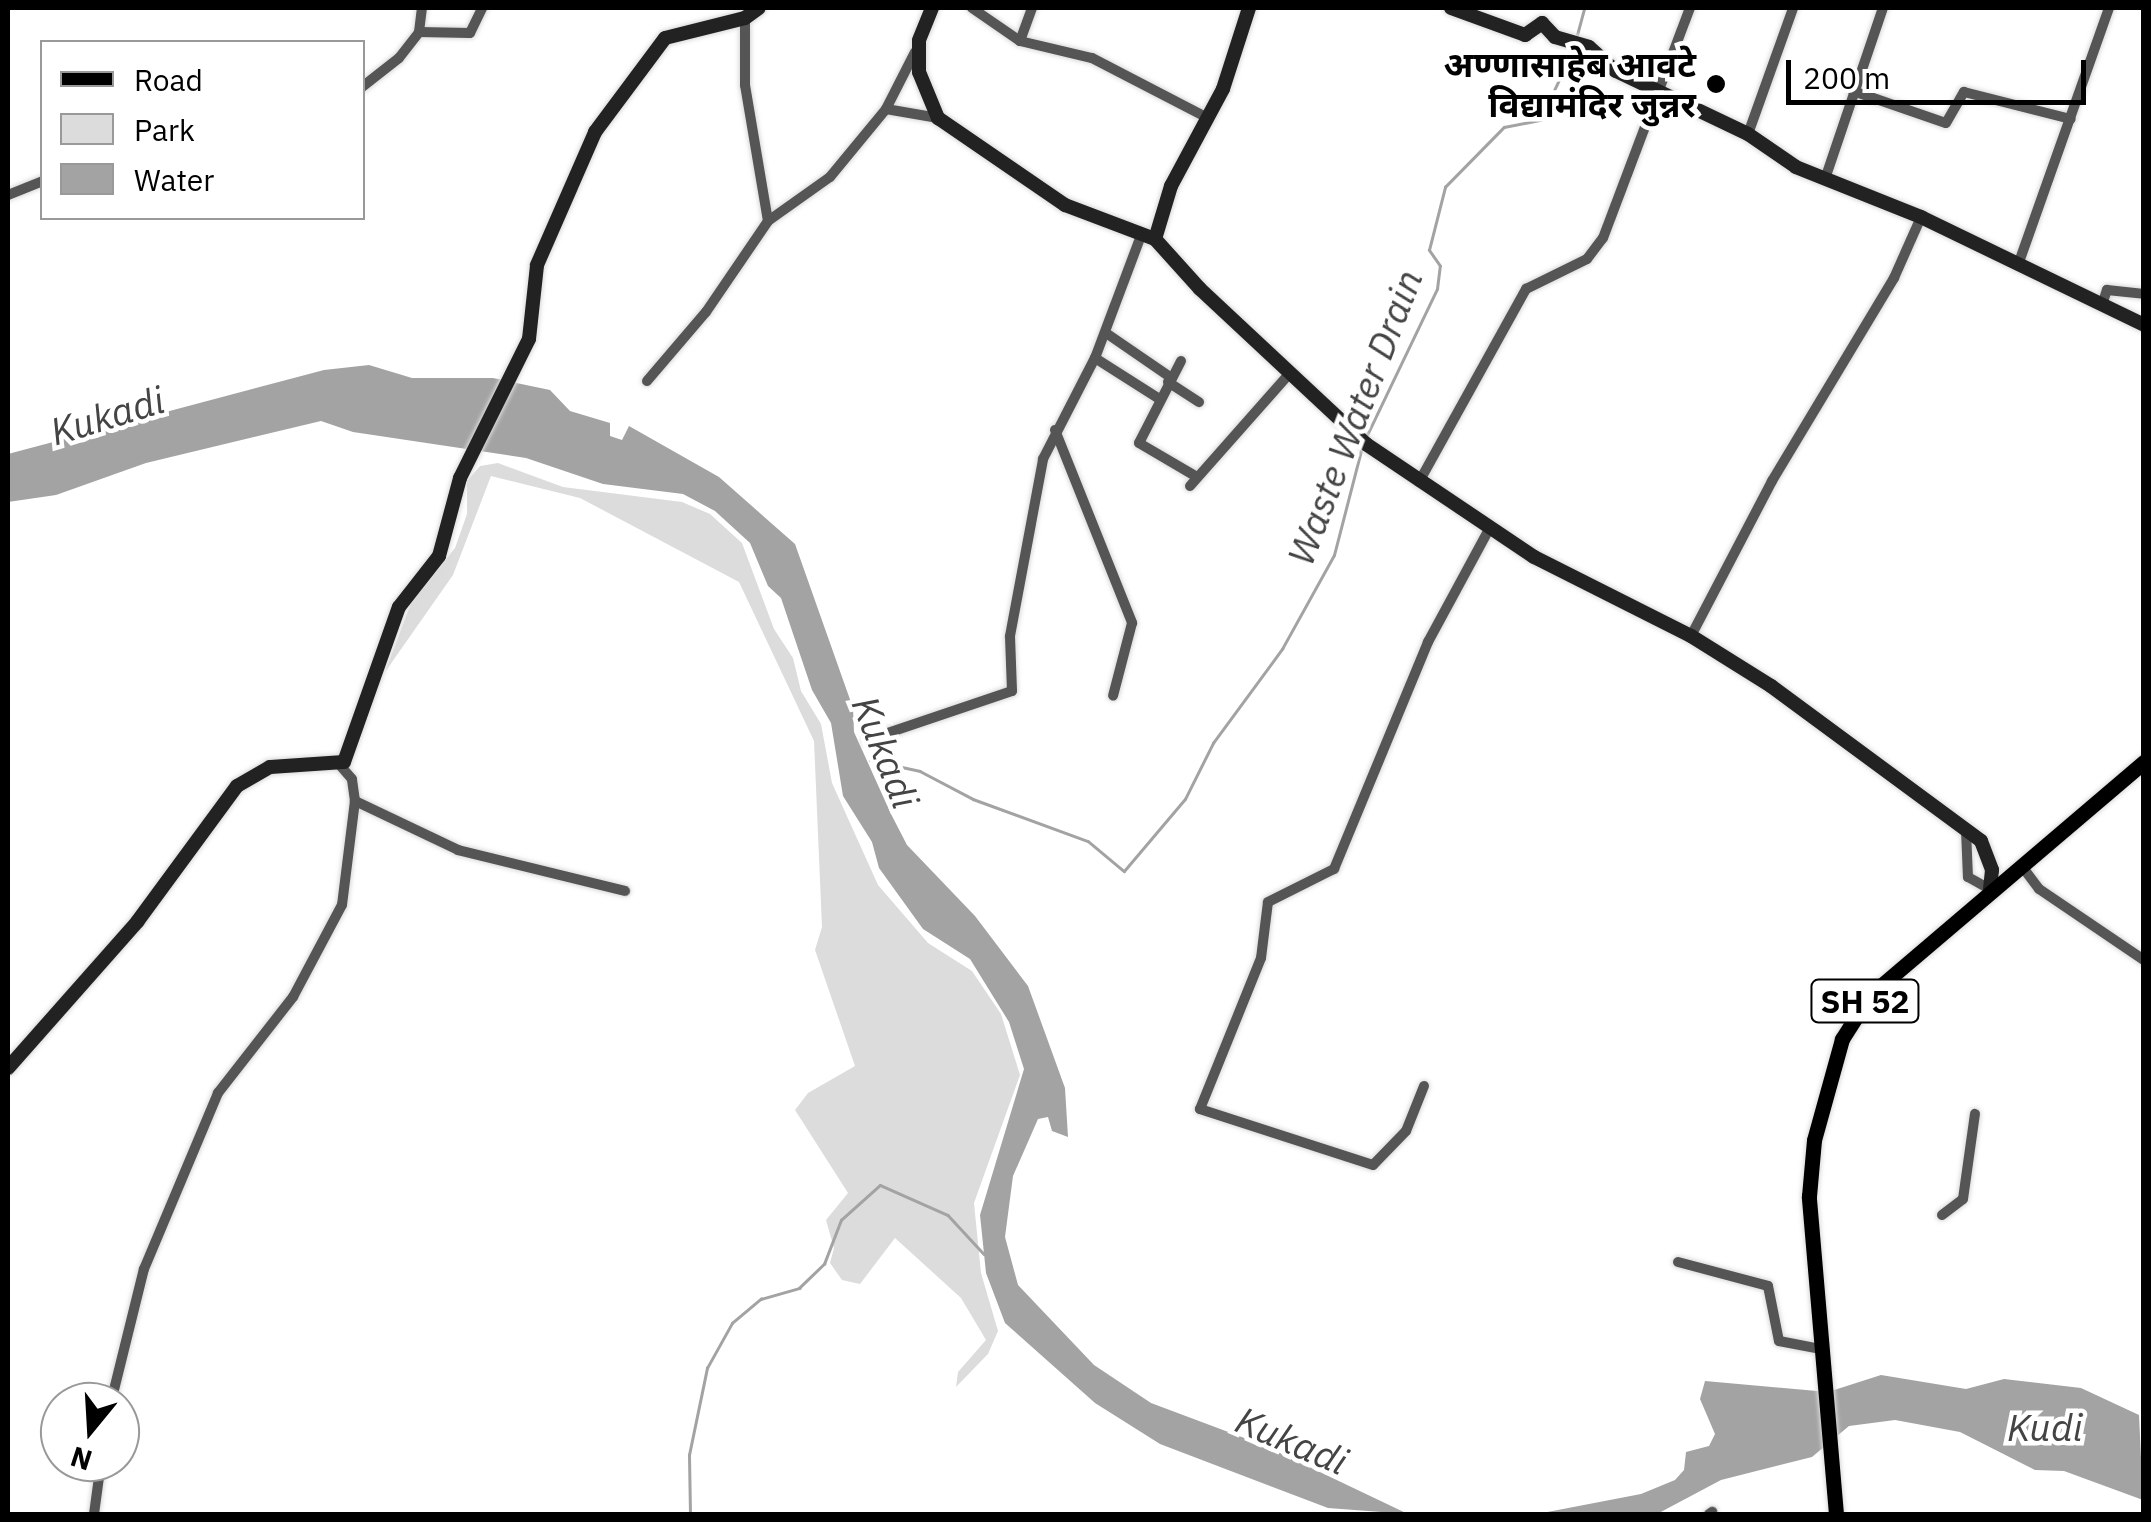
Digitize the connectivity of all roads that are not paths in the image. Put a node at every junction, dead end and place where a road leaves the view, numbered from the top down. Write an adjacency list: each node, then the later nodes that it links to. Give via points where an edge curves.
1 (422, 8): 15 (street)
2 (482, 8): 15 (street, via 470,34)
3 (759, 8): 14 (street)
4 (932, 8): 16 (street)
5 (972, 8): 13 (street)
6 (1032, 8): 17 (street)
7 (1249, 8): 22 (street, via 1223,89)
8 (1455, 8): 20 (street, via 1525,36 1542,22 1555,37 1589,48)
9 (1690, 8): 20 (street)
10 (1793, 8): 25 (street)
11 (1883, 8): 19 (street)
12 (2110, 8): 24 (street)
13 (992, 12): 17 (street)
14 (745, 18): 30 (street, via 745,84); 51 (street, via 666,38 601,122 537,265 533,323 460,478 440,556 398,606 365,714)
15 (419, 32): 18 (street)
16 (918, 41): 21 (street); 23 (street, via 925,98)
17 (1020, 41): 22 (street, via 1092,58)
18 (365, 85)
19 (1853, 91): 24 (street, via 1940,122 1953,120 1964,92); 26 (street)
20 (1660, 96): 25 (street); 45 (street, via 1594,253 1526,289)
21 (886, 109): 23 (street); 30 (street, via 830,178)
22 (1206, 116): 31 (street)
23 (938, 118): 31 (street, via 1065,205)
24 (2070, 119): 32 (street)
25 (1748, 134): 26 (street)
26 (1825, 180): 29 (street)
27 (40, 182): 28 (street)
28 (8, 196)
29 (1920, 217): 32 (street); 47 (street, via 1894,278 1716,581)
30 (768, 221): 40 (street, via 706,312)
31 (1148, 238): 36 (street); 39 (street)
32 (2018, 266): 34 (street)
33 (2144, 294): 34 (street, via 2107,290)
34 (2102, 306): 35 (street)
35 (2144, 325)
36 (1106, 333): 37 (street); 41 (street)
37 (1095, 358): 42 (street); 44 (street)
38 (1181, 361): 41 (street)
39 (1290, 374): 42 (street, via 1193,481 1162,454 1140,448); 45 (street, via 1366,444)
40 (647, 380)
41 (1169, 380): 42 (street); 43 (street)
42 (1158, 398)
43 (1198, 402)
44 (1055, 430): 48 (street, via 1132,623); 49 (street, via 1032,506 1010,636 1012,691)
45 (1420, 482): 46 (street)
46 (1489, 529): 47 (street); 59 (street, via 1428,642 1334,869 1268,902 1262,958 1200,1109 1374,1165 1406,1131)
47 (1691, 636): 53 (street, via 1771,686)
48 (1113, 696)
49 (867, 740)
50 (2144, 762): 54 (main road, SH 52)
51 (340, 764): 52 (street, via 352,779); 58 (street, via 270,766 237,786 137,922)
52 (355, 802): 56 (street, via 458,850); 64 (street, via 350,872 332,928 293,996 218,1093 144,1269)
53 (1966, 830): 55 (street, via 1988,854); 55 (street, via 1968,876)
54 (2020, 865): 55 (main road, SH 52); 57 (street, via 2038,889)
55 (1990, 889): 63 (main road, SH 52, via 1870,995 1832,1066 1809,1196)
56 (625, 891)
57 (2144, 960)
58 (8, 1068)
59 (1424, 1086)
60 (1975, 1114): 61 (street, via 1963,1199)
61 (1942, 1215)
62 (1678, 1262): 63 (street, via 1768,1286 1779,1340)
63 (1822, 1353): 66 (main road)
64 (116, 1382)
65 (98, 1482): 67 (street)
66 (1836, 1508)
67 (94, 1514)

